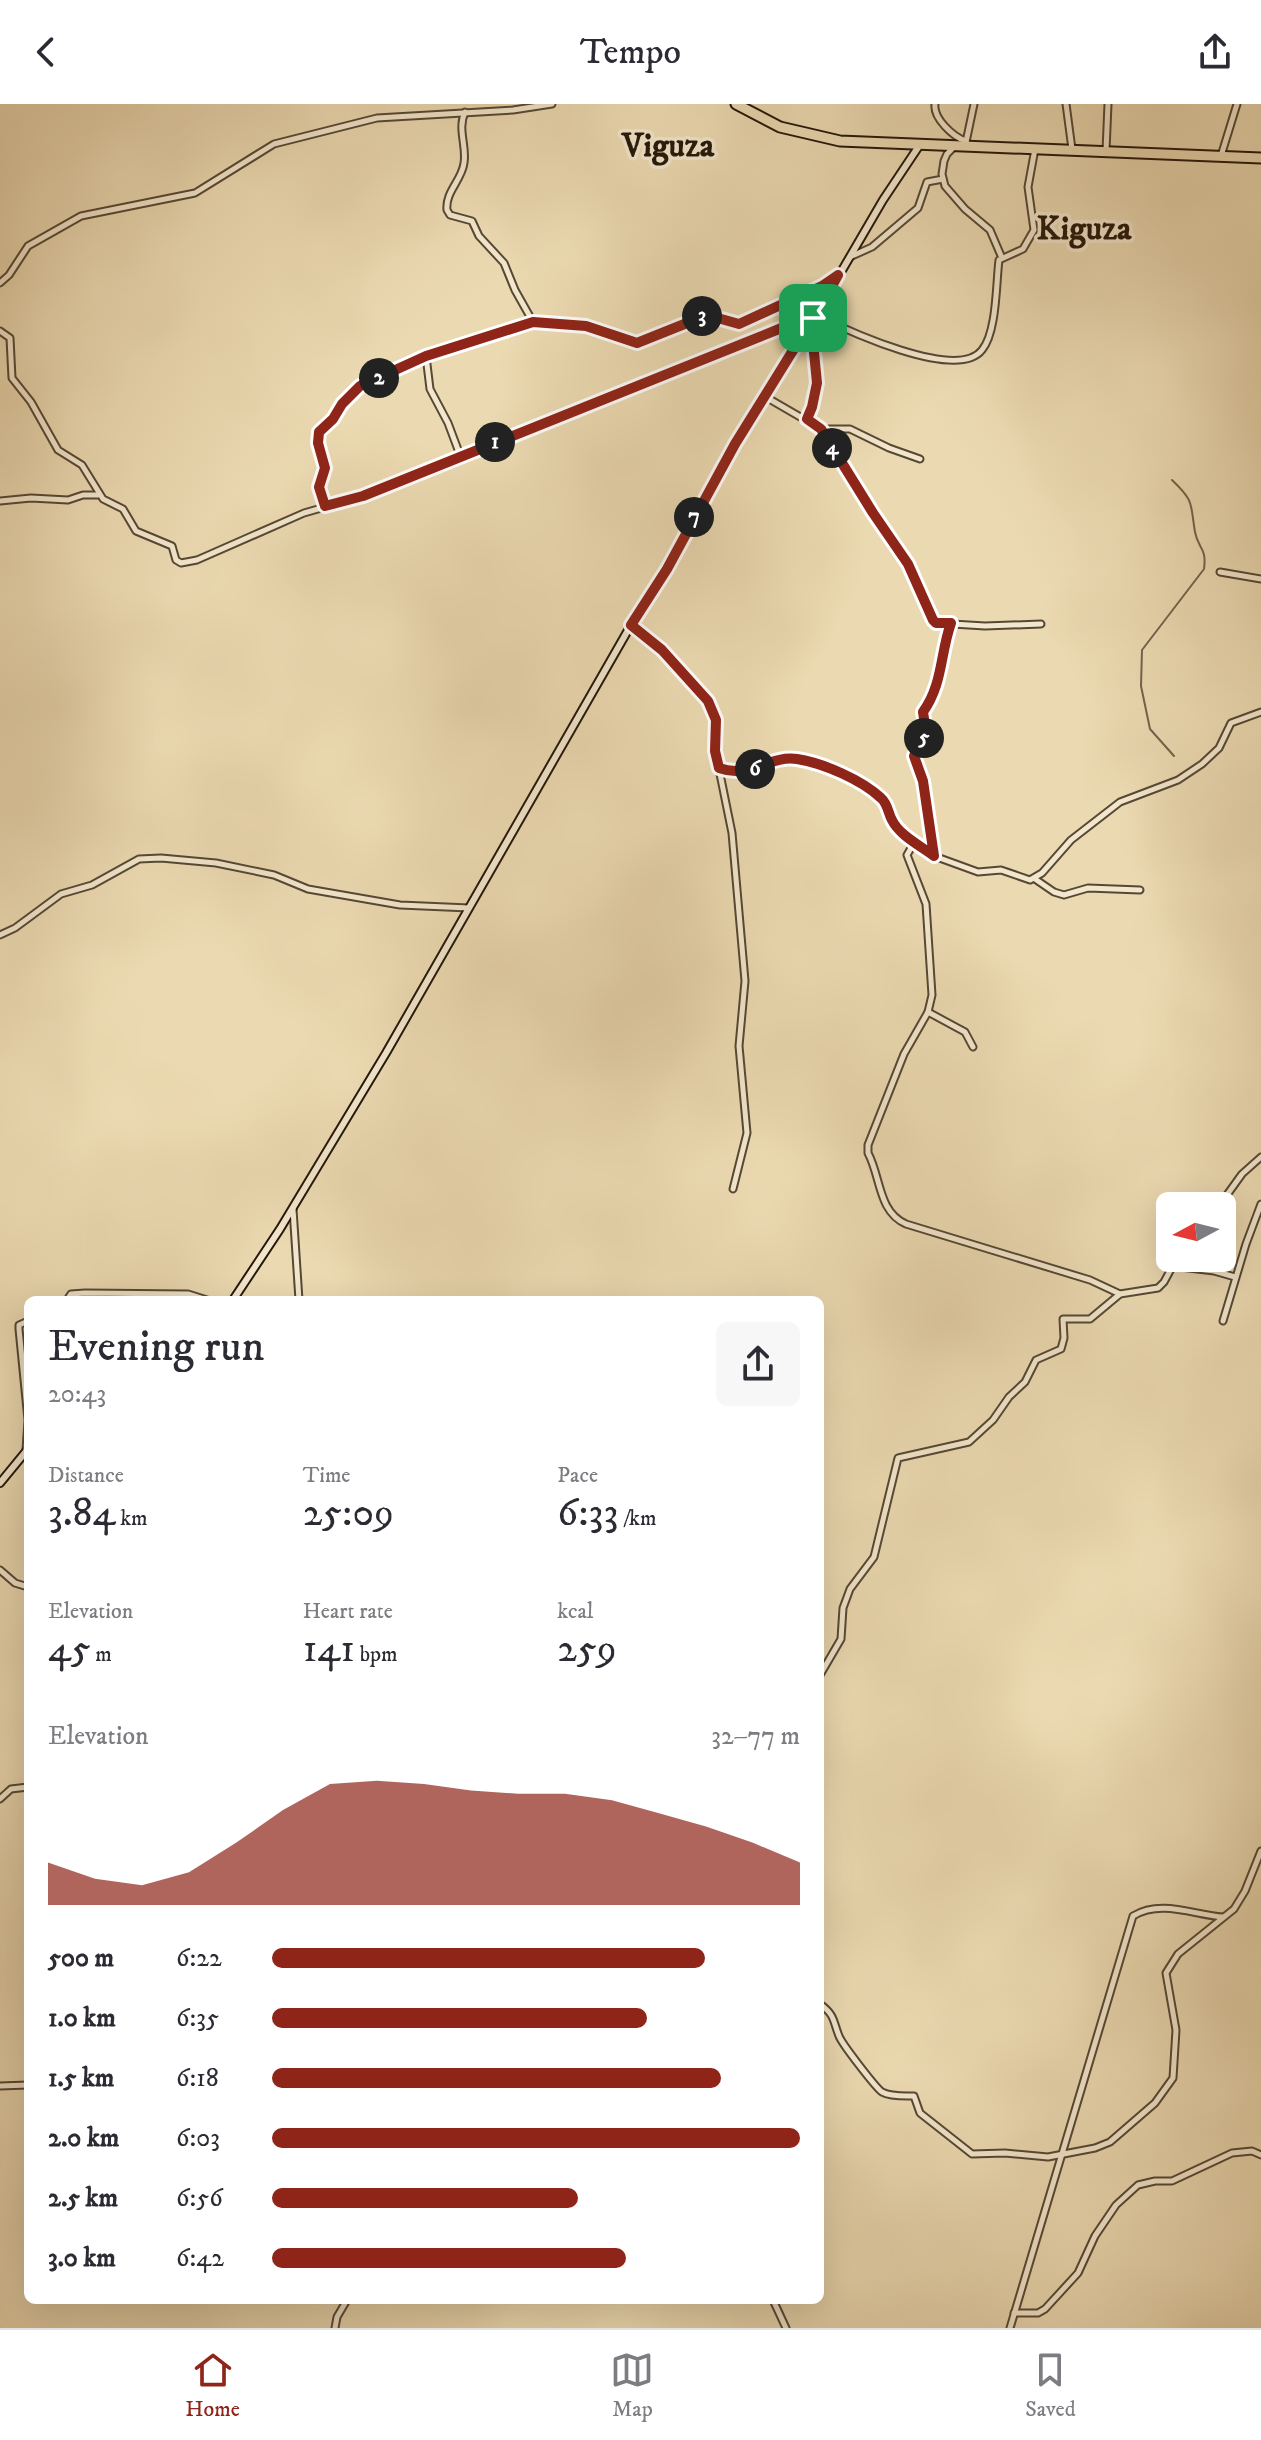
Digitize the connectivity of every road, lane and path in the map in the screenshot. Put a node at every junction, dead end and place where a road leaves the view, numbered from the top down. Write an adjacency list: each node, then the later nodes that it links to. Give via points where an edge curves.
1 (552, 104): 8 (street)
2 (736, 104): 10 (highway, via 780,127 826,139)
3 (935, 104): 9 (street, via 936,115)
4 (974, 104): 9 (street)
5 (1066, 104): 13 (street)
6 (1108, 104): 14 (street)
7 (1237, 104): 15 (street)
8 (465, 111): 21 (street, via 377,118 274,144 195,193 81,216 28,246); 23 (street, via 464,167 448,196 447,210 472,221 501,258)
9 (966, 144): 11 (highway); 12 (highway)
10 (919, 146): 11 (highway); 18 (street)
11 (954, 147): 17 (street, via 944,161)
12 (1035, 149): 13 (highway); 19 (street, via 1028,187 1034,230 1023,249)
13 (1073, 150): 14 (highway)
14 (1106, 151): 15 (highway)
15 (1221, 156): 16 (highway)
16 (1261, 158)
17 (943, 179): 18 (street, via 927,182 918,208 872,247); 19 (street, via 950,193 994,235)
18 (851, 256): 20 (street)
19 (1002, 258): 22 (street, via 985,345 970,359 897,350)
20 (838, 275): 22 (street); 23 (street, via 745,322 707,315 637,343 586,326)
21 (0, 283)
22 (813, 318): 26 (street); 27 (street, via 817,383); 29 (street)
23 (533, 322): 25 (street)
24 (0, 331): 31 (street, via 11,341 12,378 55,446 82,465)
25 (426, 356): 29 (street, via 430,389); 33 (street, via 360,386 319,432 325,468 319,487)
26 (764, 396): 27 (street); 38 (street)
27 (807, 419): 28 (street)
28 (821, 429): 30 (street, via 850,429); 36 (street, via 908,564 933,620)
29 (460, 455): 33 (street, via 363,496)
30 (920, 459)
31 (99, 495): 32 (street); 33 (street, via 123,509 136,531 172,546 181,563)
32 (0, 501)
33 (325, 506)
34 (1220, 572): 35 (street)
35 (1261, 579)
36 (951, 623): 37 (street); 42 (street, via 935,694 923,712 925,738 914,756)
37 (1041, 624)
38 (631, 625): 40 (street, via 708,701 716,720); 45 (street)
39 (1261, 712): 43 (street, via 1231,723 1216,751 1178,780 1114,806)
40 (719, 768): 41 (street, via 753,770 785,759 819,765 880,797 894,824); 50 (street, via 732,833 745,981 739,1046 747,1133)
41 (915, 841): 42 (street); 47 (street, via 907,855 926,904 932,980)
42 (934, 856): 43 (street, via 978,872 996,870)
43 (1035, 879): 44 (street, via 1064,895 1088,888)
44 (1140, 890)
45 (469, 908): 46 (street, via 415,907 308,889 274,875 216,863 139,859 92,885 61,894); 53 (street)
46 (0, 935)
47 (928, 1012): 48 (street, via 965,1032); 57 (street, via 904,1054 868,1145 891,1215)
48 (973, 1047)
49 (1261, 1157): 51 (street)
50 (733, 1189)
51 (1229, 1192)
52 (1261, 1204): 56 (street)
53 (293, 1206): 60 (street); 61 (street)
54 (1169, 1272): 57 (street, via 1158,1288)
55 (1218, 1272): 56 (street)
56 (1235, 1277): 62 (street)
57 (1120, 1294): 69 (street, via 1095,1317 1063,1319 1061,1349 1036,1360 1025,1382 969,1442 898,1458 874,1557 850,1589 841,1639)
58 (70, 1296): 59 (street)
59 (194, 1296)
60 (236, 1296)
61 (299, 1296)
62 (1223, 1321)
63 (24, 1323): 64 (street, via 19,1329)
64 (24, 1380)
65 (24, 1454): 66 (street)
66 (0, 1483)
67 (0, 1570): 68 (street)
68 (24, 1586)
69 (824, 1668)
70 (24, 1787): 71 (street, via 11,1789)
71 (0, 1799)
72 (1261, 1851): 73 (street, via 1238,1902)
73 (1224, 1917): 77 (street, via 1178,1954 1166,1973 1176,2040 1168,2086 1116,2138); 77 (street, via 1186,1909 1133,1916)
74 (824, 2008): 77 (street, via 836,2020 853,2059 879,2090 914,2096 920,2113 963,2150 977,2155)
75 (24, 2085): 76 (street)
76 (0, 2086)
77 (1063, 2154): 81 (street)
78 (1261, 2155): 81 (street, via 1232,2153 1172,2181 1138,2185 1116,2205 1078,2273 1045,2309)
79 (345, 2304): 82 (street)
80 (775, 2304): 83 (street)
81 (1014, 2313): 84 (street)
82 (335, 2328)
83 (786, 2328)
84 (1010, 2328)

